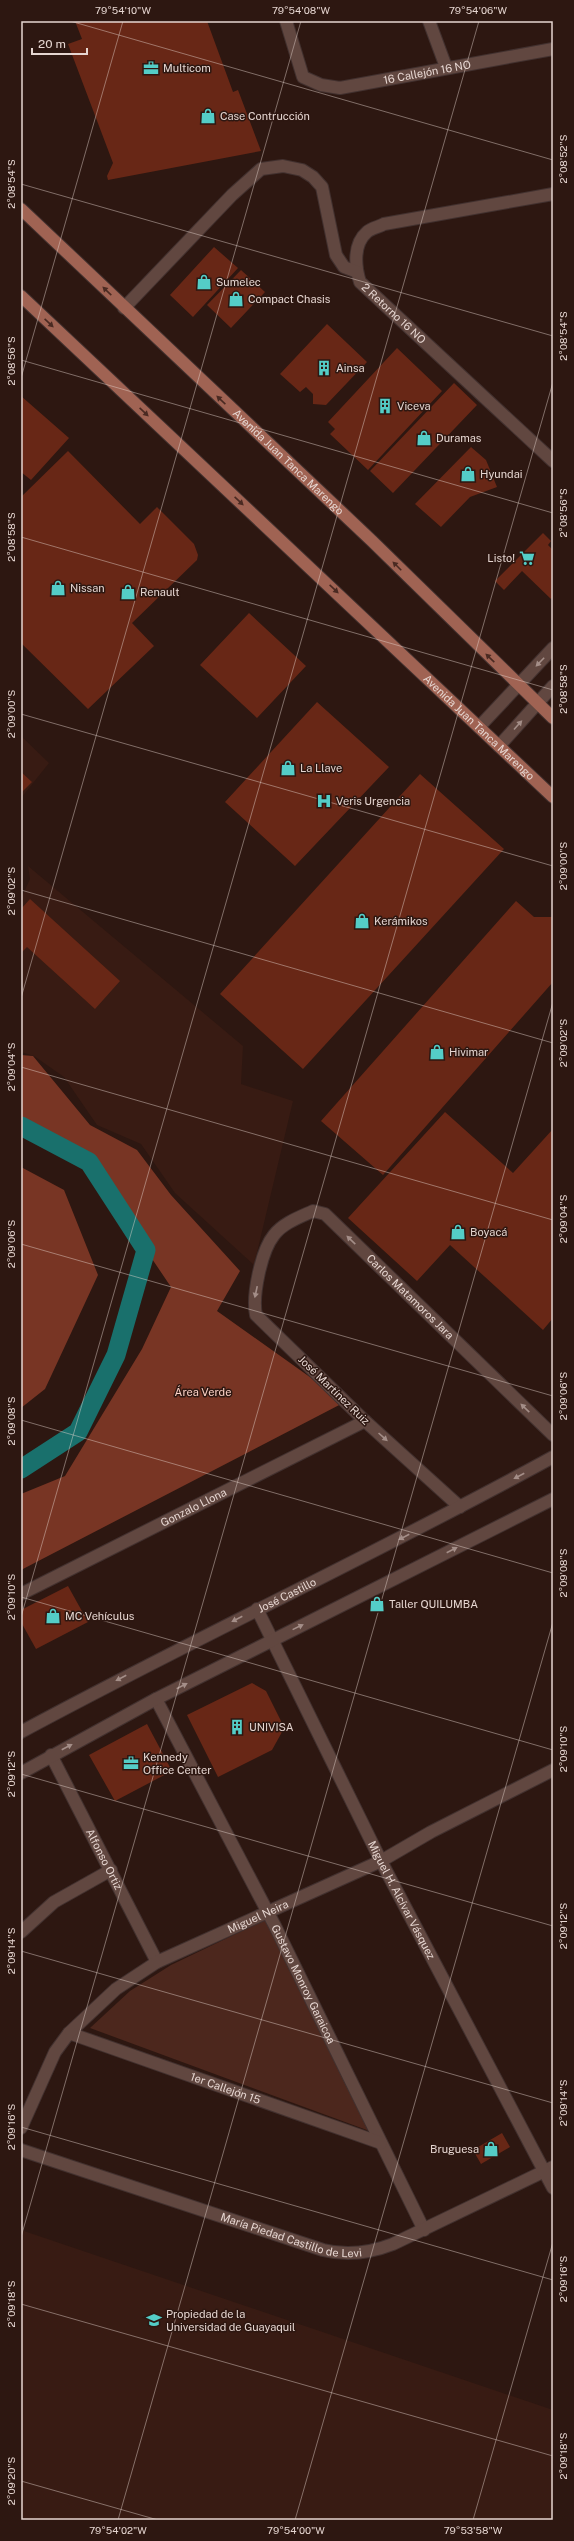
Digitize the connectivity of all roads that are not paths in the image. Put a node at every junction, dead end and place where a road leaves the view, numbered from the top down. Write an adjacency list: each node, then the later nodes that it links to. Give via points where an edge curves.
1 (286, 21): 4 (street, 16 Callejón 16 NO, via 304,77 321,85 340,88)
2 (429, 21): 4 (street)
3 (553, 49): 4 (street, 16 Callejón 16 NO)
4 (446, 67)
5 (553, 194): 7 (street, 2 Retorno 16 NO, via 384,224 367,231 360,242 356,260)
6 (21, 209): 9 (main road, Avenida Juan Tanca Marengo, one-way to 6)
7 (357, 272): 9 (street, via 344,267 336,255 322,187 313,177 302,170 283,166 261,169 232,195); 10 (street, 2 Retorno 16 NO, via 360,282)
8 (21, 296): 16 (main road, Avenida Juan Tanca Marengo, one-way to 16)
9 (124, 308): 12 (main road, Avenida Juan Tanca Marengo, one-way to 9, via 372,541)
10 (553, 460)
11 (553, 648): 12 (street, one-way to 12)
12 (518, 685): 14 (main road, Avenida Juan Tanca Marengo); 16 (street)
13 (553, 686): 14 (street)
14 (537, 703): 15 (main road, Avenida Juan Tanca Marengo); 17 (street, one-way to 14)
15 (553, 718)
16 (479, 727): 17 (main road, Avenida Juan Tanca Marengo)
17 (498, 746): 18 (main road, Avenida Juan Tanca Marengo)
18 (553, 797)
19 (265, 1254): 20 (street, José Martínez Ruiz, one-way to 20, via 254,1303 256,1315); 21 (street, Carlos Matamoros Jara, one-way to 19, via 320,1211 293,1220 274,1235)
20 (365, 1420): 24 (street, José Martínez Ruiz, one-way to 24); 25 (street, Gonzalo Llona)
21 (553, 1435)
22 (553, 1457): 24 (street, José Castillo, one-way to 24)
23 (553, 1499): 27 (street, one-way to 23)
24 (460, 1507): 26 (street, José Castillo, one-way to 26)
25 (21, 1594)
26 (256, 1609): 27 (street, Miguel H. Alcívar Vásquez); 29 (street, José Castillo, one-way to 29)
27 (271, 1640): 28 (street, one-way to 27); 33 (street, Miguel H. Alcívar Vásquez)
28 (156, 1699): 30 (street, one-way to 28); 35 (street, Gustavo Monroy Garaicoa)
29 (21, 1732)
30 (51, 1755): 32 (street); 34 (street, Alfonso Ortiz)
31 (553, 1770): 33 (street, Miguel Neira)
32 (21, 1773)
33 (380, 1861): 35 (street, Miguel Neira); 42 (street, Miguel H. Alcívar Vásquez)
34 (111, 1870): 36 (street, via 54,1902); 37 (street, Alfonso Ortiz)
35 (268, 1913): 37 (street, Miguel Neira); 40 (street, Gustavo Monroy Garaicoa)
36 (21, 1932)
37 (157, 1962): 38 (street, Miguel Neira, via 116,1989)
38 (69, 2033): 39 (street, Miguel Neira, via 41,2078); 40 (street, 1er Callejón 15)
39 (21, 2128)
40 (381, 2143): 44 (street, Gustavo Monroy Garaicoa)
41 (21, 2150): 44 (street, María Piedad Castillo de Levi, via 332,2252 365,2253 389,2246)
42 (549, 2169): 43 (street, Miguel H. Alcívar Vásquez); 44 (street, María Piedad Castillo de Levi)
43 (553, 2188)
44 (424, 2230)

